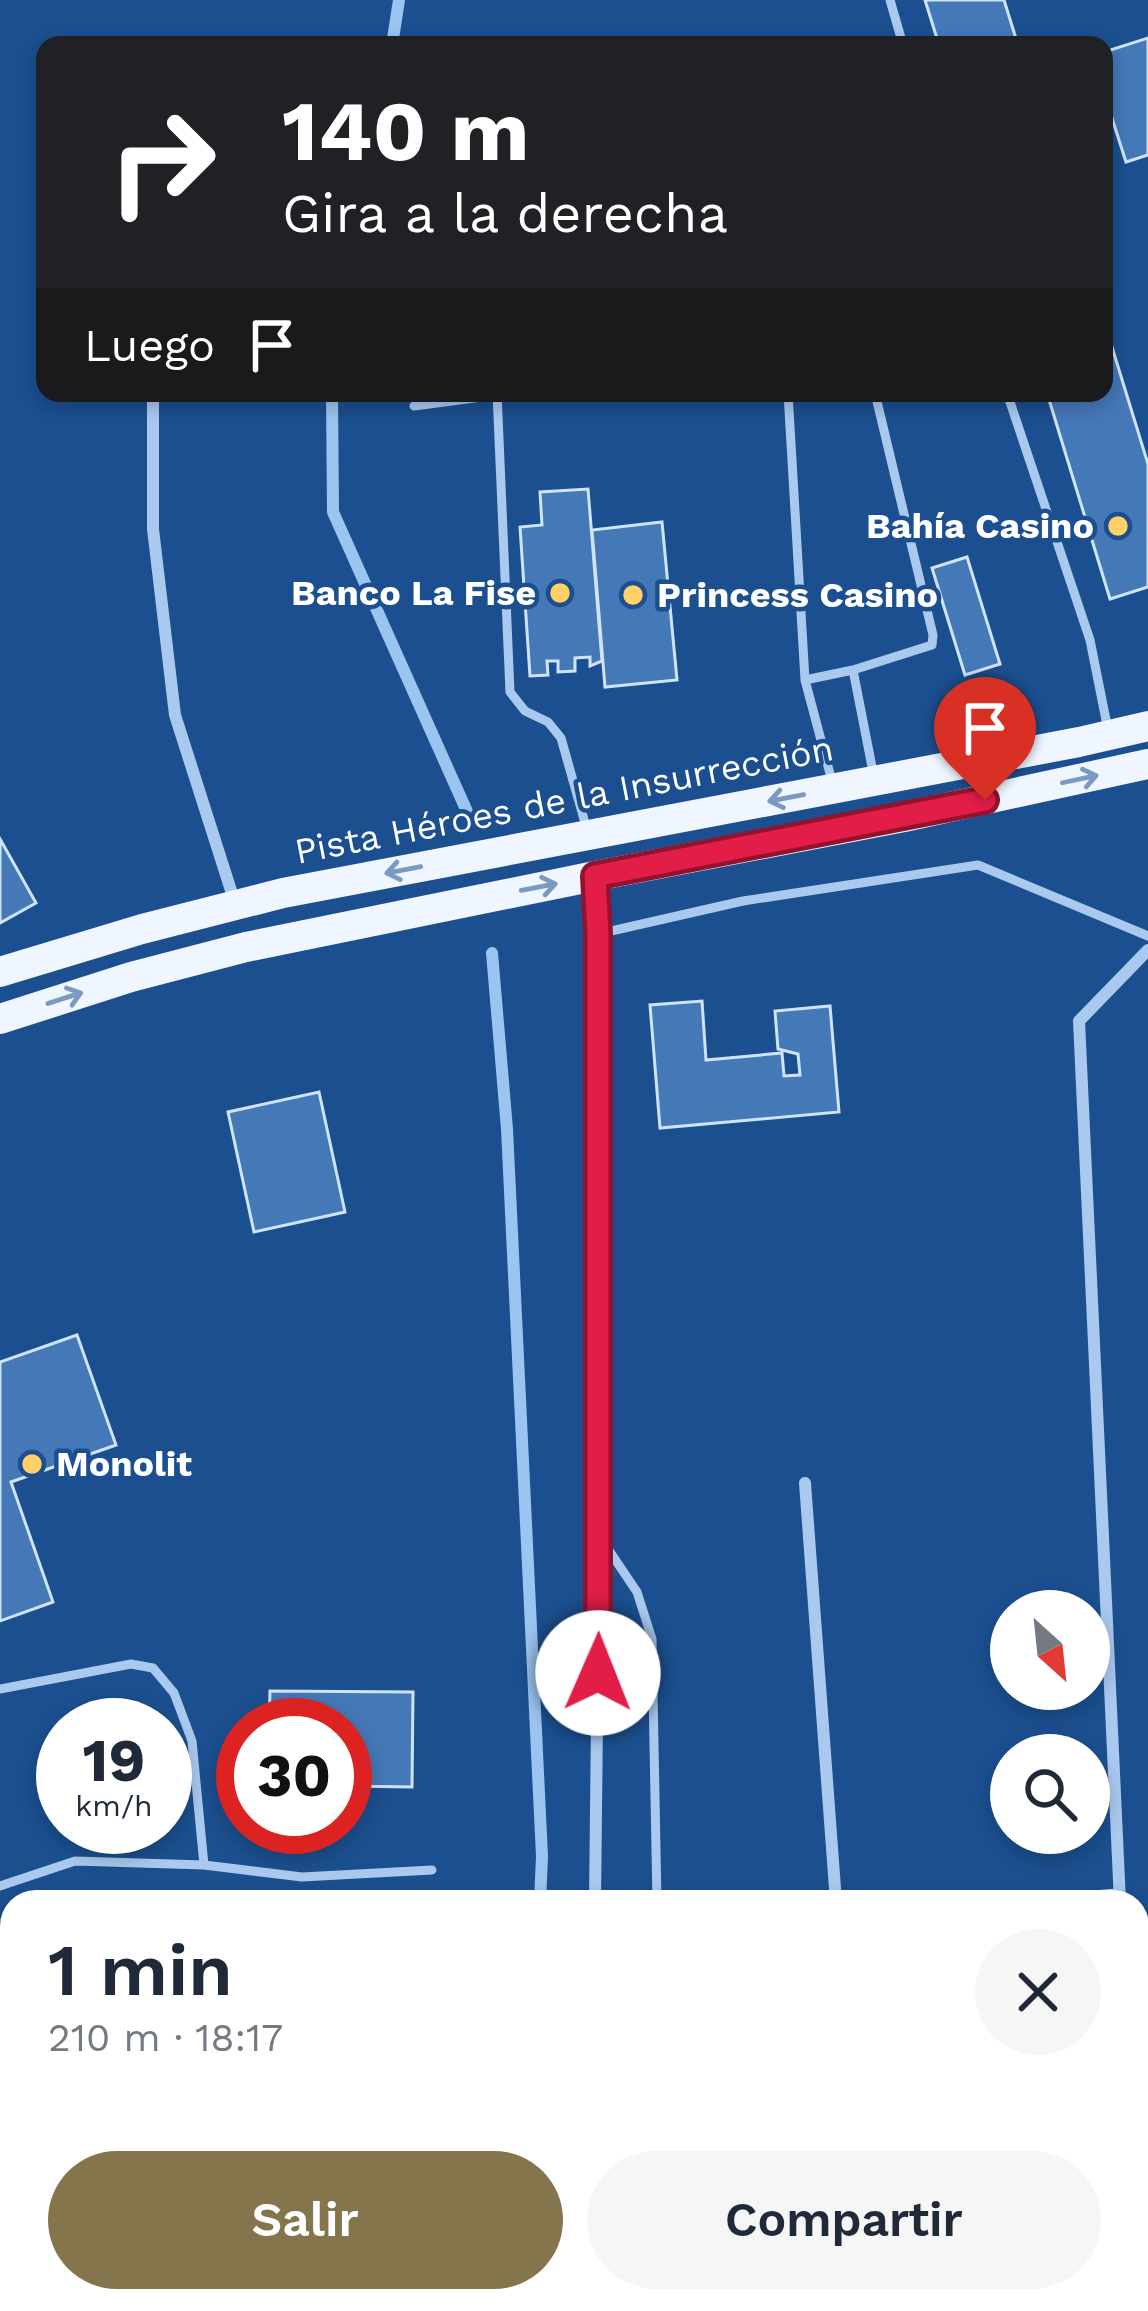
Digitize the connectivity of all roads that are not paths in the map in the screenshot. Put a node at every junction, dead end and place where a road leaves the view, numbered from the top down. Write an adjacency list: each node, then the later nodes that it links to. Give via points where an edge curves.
1 (890, 0): 2 (lane)
2 (900, 36)
3 (153, 402): 19 (street, via 153,529 176,715)
4 (442, 402): 9 (lane)
5 (497, 402): 17 (lane, via 510,692 561,738)
6 (789, 402): 11 (lane)
7 (877, 402): 10 (lane, via 933,634 932,645)
8 (1010, 402): 13 (lane, via 1090,640)
9 (414, 406)
10 (853, 670): 11 (lane); 15 (lane)
11 (805, 680): 16 (lane)
12 (1148, 726): 13 (main road, Pista Héroes de la Insurrección)
13 (1109, 735): 15 (main road, Pista Héroes de la Insurrección)
14 (1148, 764): 18 (main road, one-way to 14)
15 (874, 781): 16 (main road, Pista Héroes de la Insurrección)
16 (834, 789): 17 (main road, Pista Héroes de la Insurrección, one-way to 17)
17 (589, 835): 19 (main road, Pista Héroes de la Insurrección, one-way to 19)
18 (595, 876): 20 (street); 24 (main road, one-way to 18, via 246,947)
19 (236, 905): 23 (main road, Pista Héroes de la Insurrección)
20 (598, 934): 21 (lane, via 743,901 978,865); 26 (street)
21 (1148, 936)
22 (1148, 950): 34 (street, via 1079,1021)
23 (0, 972)
24 (0, 1019)
25 (805, 1483): 33 (street)
26 (599, 1536): 31 (street); 32 (lane, via 637,1592 652,1639)
27 (0, 1689): 28 (lane, via 131,1664 153,1668 174,1693 192,1741)
28 (204, 1865): 29 (lane, via 302,1877); 30 (lane, via 75,1861)
29 (431, 1870)
30 (0, 1886)
31 (595, 1890)
32 (657, 1890)
33 (835, 1890)
34 (1120, 1890)

